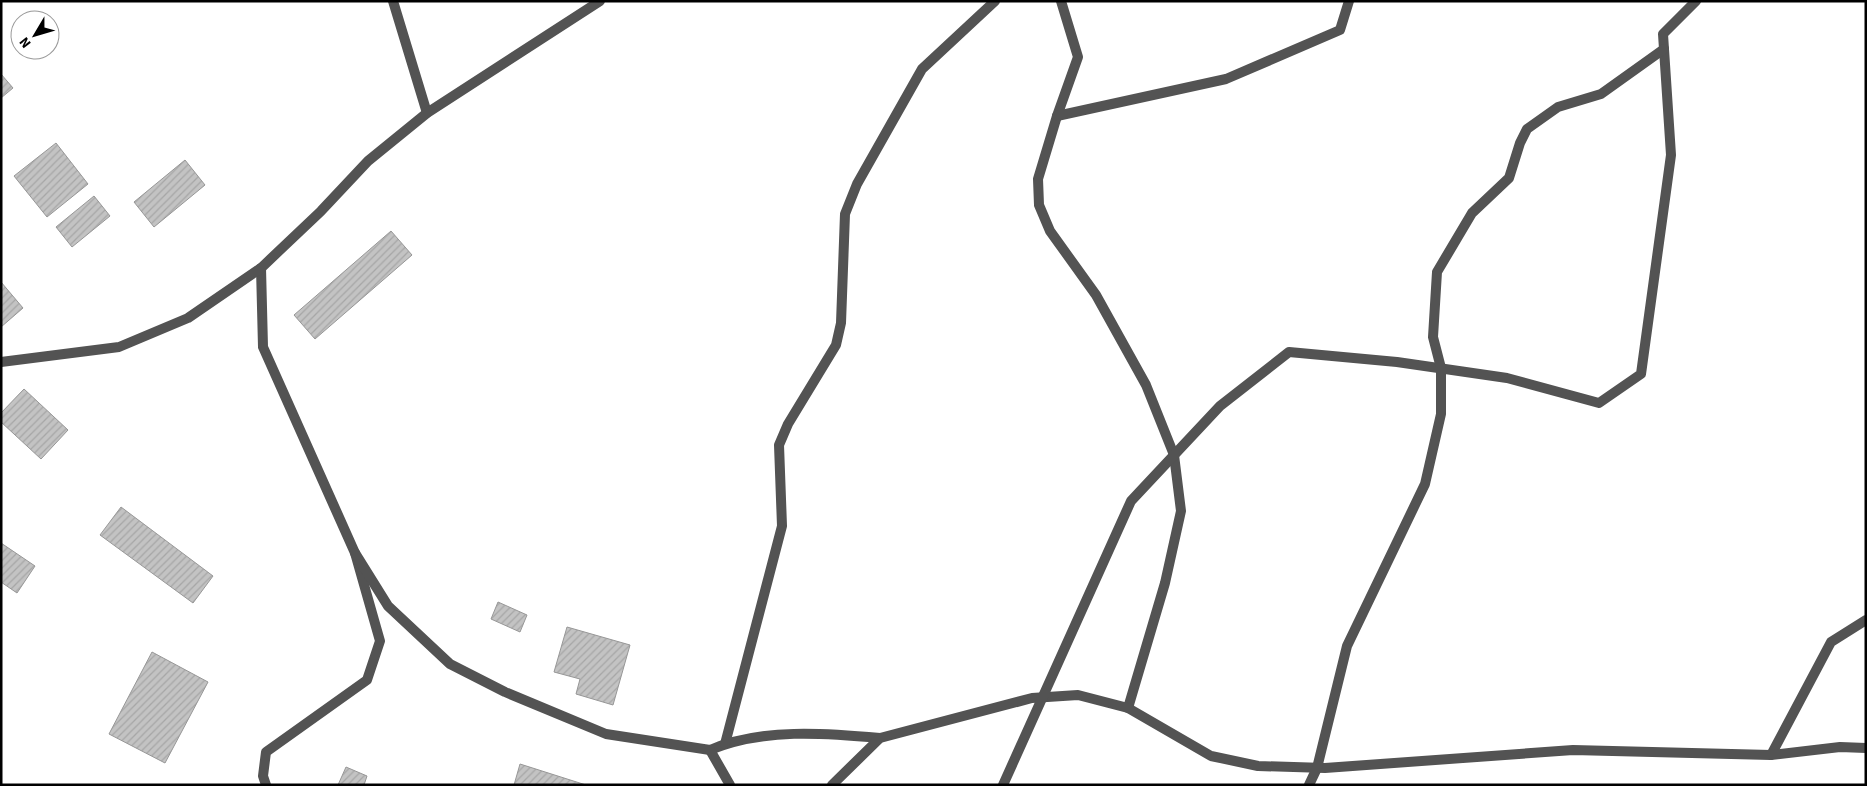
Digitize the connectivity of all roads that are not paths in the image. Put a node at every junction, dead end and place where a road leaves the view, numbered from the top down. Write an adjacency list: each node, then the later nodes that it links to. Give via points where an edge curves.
1 (393, 1): 8 (street)
2 (600, 1): 8 (street)
3 (995, 1): 19 (street, via 922,70 857,184 845,214 841,323 836,345 788,424 779,446 782,526)
4 (1061, 1): 9 (street, via 1078,57)
5 (1349, 1): 9 (street, via 1340,30 1226,79)
6 (1696, 1): 7 (street, via 1663,34)
7 (1664, 49): 12 (street, via 1601,94 1558,107 1527,129 1509,178 1472,212 1437,272 1433,337); 12 (street, via 1671,155 1641,374 1599,403 1507,378)
8 (427, 113): 10 (street, via 368,161)
9 (1057, 116): 13 (street, via 1038,179 1039,205 1050,232 1096,295 1146,385)
10 (261, 268): 11 (street, via 188,318 119,347); 14 (street, via 263,346)
11 (1, 362)
12 (1441, 368): 13 (street, via 1289,352 1220,406); 23 (street, via 1442,414 1425,484 1347,646)
13 (1174, 455): 16 (street, via 1131,501); 17 (street, via 1182,511 1165,583)
14 (355, 553): 21 (street, via 388,606 450,664 505,692 606,734); 24 (street, via 380,641 368,680 266,752 263,776)
15 (1866, 620): 22 (street, via 1832,642)
16 (1043, 698): 17 (street, via 1078,696); 18 (street, via 1032,698); 27 (street)
17 (1128, 708): 23 (street, via 1211,756 1258,766)
18 (880, 738): 19 (street, via 823,733); 26 (street)
19 (725, 744): 21 (street)
20 (1866, 748): 22 (street, via 1840,747)
21 (710, 750): 25 (street)
22 (1771, 755): 23 (street, via 1573,750)
23 (1317, 768): 28 (street)
24 (266, 785)
25 (730, 785)
26 (832, 785)
27 (1004, 785)
28 (1309, 785)

